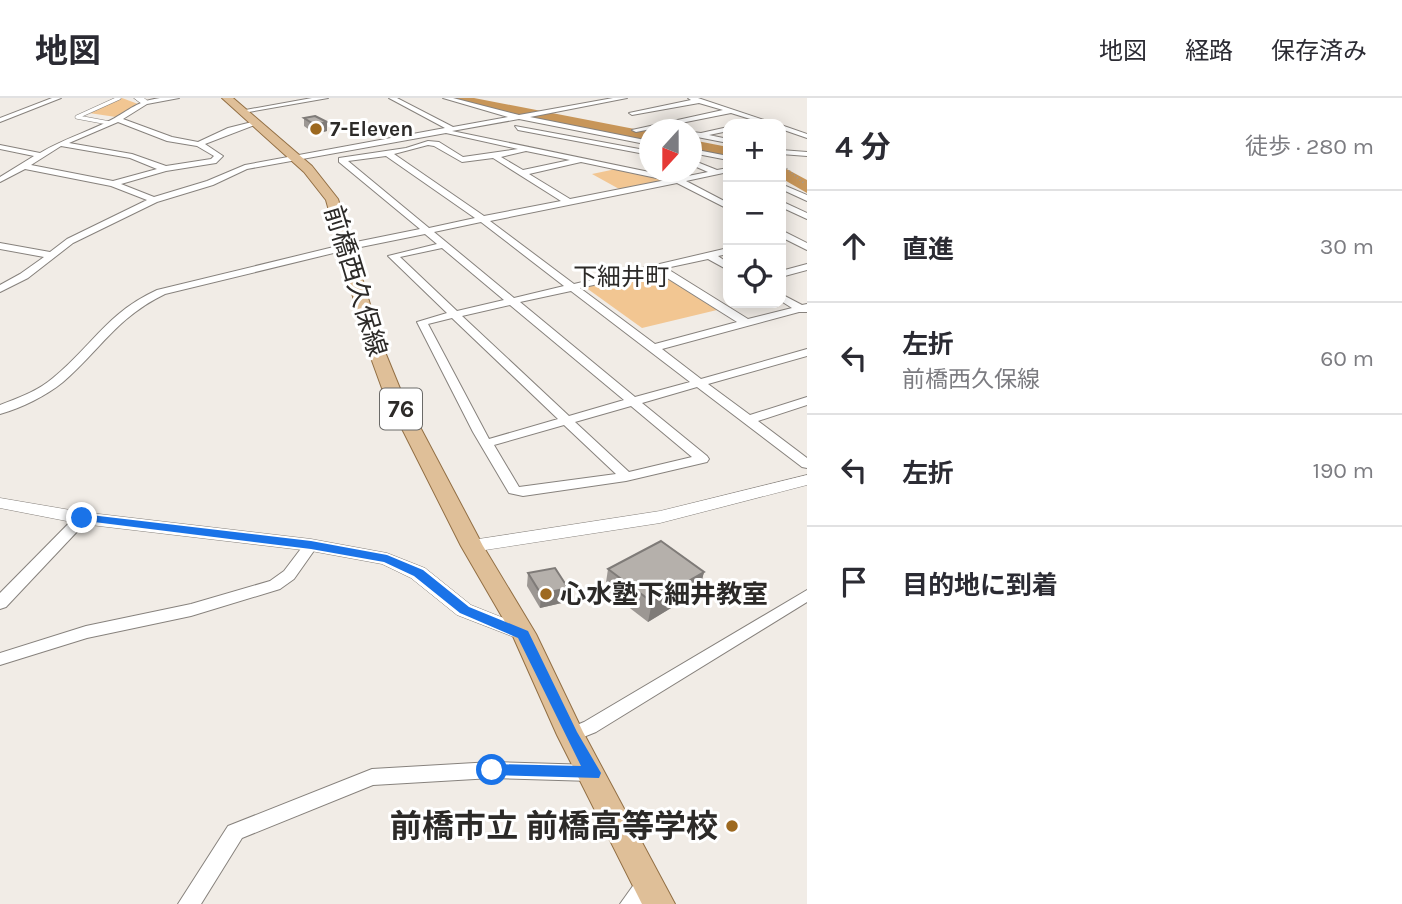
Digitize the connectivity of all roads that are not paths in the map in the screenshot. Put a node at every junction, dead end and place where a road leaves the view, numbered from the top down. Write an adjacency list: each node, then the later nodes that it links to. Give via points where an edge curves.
1 (58, 98): 21 (street)
2 (119, 98): 22 (lane, via 77,117)
3 (176, 98): 11 (street)
4 (227, 98): 16 (main road, 前橋西久保線 / 76)
5 (326, 98): 16 (street)
6 (391, 98): 25 (street)
7 (446, 98): 17 (street)
8 (469, 98): 15 (street)
9 (624, 98): 12 (street)
10 (695, 99): 13 (street); 14 (street)
11 (141, 100): 22 (street)
12 (608, 101): 14 (street); 15 (street)
13 (730, 111): 19 (street); 20 (street)
14 (632, 113): 18 (street)
15 (535, 116): 17 (street); 23 (street); 35 (street)
16 (250, 117): 38 (street); 49 (main road, 前橋西久保線 / 76)
17 (518, 117): 25 (street)
18 (642, 119)
19 (689, 119)
20 (756, 119)
21 (0, 120)
22 (113, 121): 37 (street); 38 (street)
23 (518, 128): 36 (street); 42 (street)
24 (786, 128): 30 (street)
25 (451, 129): 29 (street)
26 (639, 129): 27 (street)
27 (636, 130)
28 (723, 130): 31 (street)
29 (440, 131): 36 (street); 39 (street)
30 (804, 133): 33 (street)
31 (702, 134)
32 (702, 136): 34 (street)
33 (786, 136)
34 (723, 140)
35 (639, 141)
36 (493, 142): 41 (street)
37 (60, 144): 46 (street); 54 (street, via 132,156)
38 (199, 144): 54 (street, via 218,158)
39 (370, 144): 43 (street); 49 (street)
40 (0, 147): 46 (street)
41 (526, 149): 47 (street); 50 (street)
42 (639, 151)
43 (386, 153): 47 (street, via 428,143 462,160); 72 (street); 73 (street, via 342,160)
44 (702, 153): 48 (street)
45 (803, 154): 51 (street)
46 (41, 155): 52 (street)
47 (496, 157): 57 (street)
48 (723, 157)
49 (296, 158): 67 (street, via 245,167); 79 (main road, 前橋西久保線 / 76, via 332,200)
50 (581, 160): 56 (street); 57 (street)
51 (807, 163)
52 (24, 166): 61 (street); 64 (street)
53 (702, 167): 58 (street)
54 (165, 169): 64 (street)
55 (723, 171): 58 (street)
56 (639, 172)
57 (522, 173): 68 (street)
58 (716, 173): 59 (street); 60 (street)
59 (702, 176)
60 (723, 176)
61 (0, 180)
62 (668, 182): 68 (street)
63 (682, 182): 69 (street)
64 (113, 184): 67 (street)
65 (786, 188): 66 (street)
66 (807, 198)
67 (154, 200): 82 (street)
68 (569, 202): 72 (street)
69 (723, 203)
70 (786, 206): 71 (street)
71 (807, 216)
72 (482, 219): 73 (street); 88 (street)
73 (427, 230): 77 (street); 79 (street)
74 (807, 233): 75 (street)
75 (786, 236)
76 (786, 237): 80 (street)
77 (444, 245): 90 (street); 93 (street, via 393,256)
78 (0, 246): 82 (street)
79 (346, 247): 100 (street, via 139,300 121,313 61,378); 110 (main road, 前橋西久保線 / 76, via 392,391)
80 (807, 247)
81 (723, 252): 83 (street)
82 (51, 255): 89 (street)
83 (709, 255): 84 (street); 85 (street)
84 (723, 264)
85 (657, 267): 88 (street); 94 (street)
86 (807, 267): 87 (street)
87 (786, 273)
88 (571, 286): 90 (street); 95 (street)
89 (0, 289)
90 (511, 300): 93 (street); 99 (street)
91 (786, 300): 92 (street)
92 (805, 309): 94 (street)
93 (454, 314): 102 (street); 103 (street, via 422,321)
94 (746, 323): 95 (street)
95 (653, 348): 97 (street)
96 (807, 352): 97 (street)
97 (699, 383): 99 (street); 101 (street)
98 (807, 401): 101 (street)
99 (634, 402): 102 (street); 105 (street, via 702,459)
100 (0, 410)
101 (748, 420): 104 (street)
102 (566, 421): 103 (street); 105 (street)
103 (488, 443): 105 (street, via 514,490)
104 (807, 464)
105 (626, 477)
106 (807, 480): 110 (street, via 660,517)
107 (0, 503): 108 (street)
108 (82, 518): 109 (street); 112 (street)
109 (311, 545): 113 (street, via 387,559 418,573 464,610); 114 (street, via 289,575 275,585 191,610 86,632)
110 (472, 546): 113 (main road, 前橋西久保線 / 76)
111 (807, 595): 115 (street)
112 (0, 603)
113 (524, 634): 115 (main road, 前橋西久保線 / 76)
114 (0, 659)
115 (571, 735): 116 (main road, 前橋西久保線 / 76)
116 (593, 773): 117 (main road, 前橋西久保線 / 76); 118 (street, via 492,770 372,777 235,832)
117 (645, 897)
118 (189, 904)

